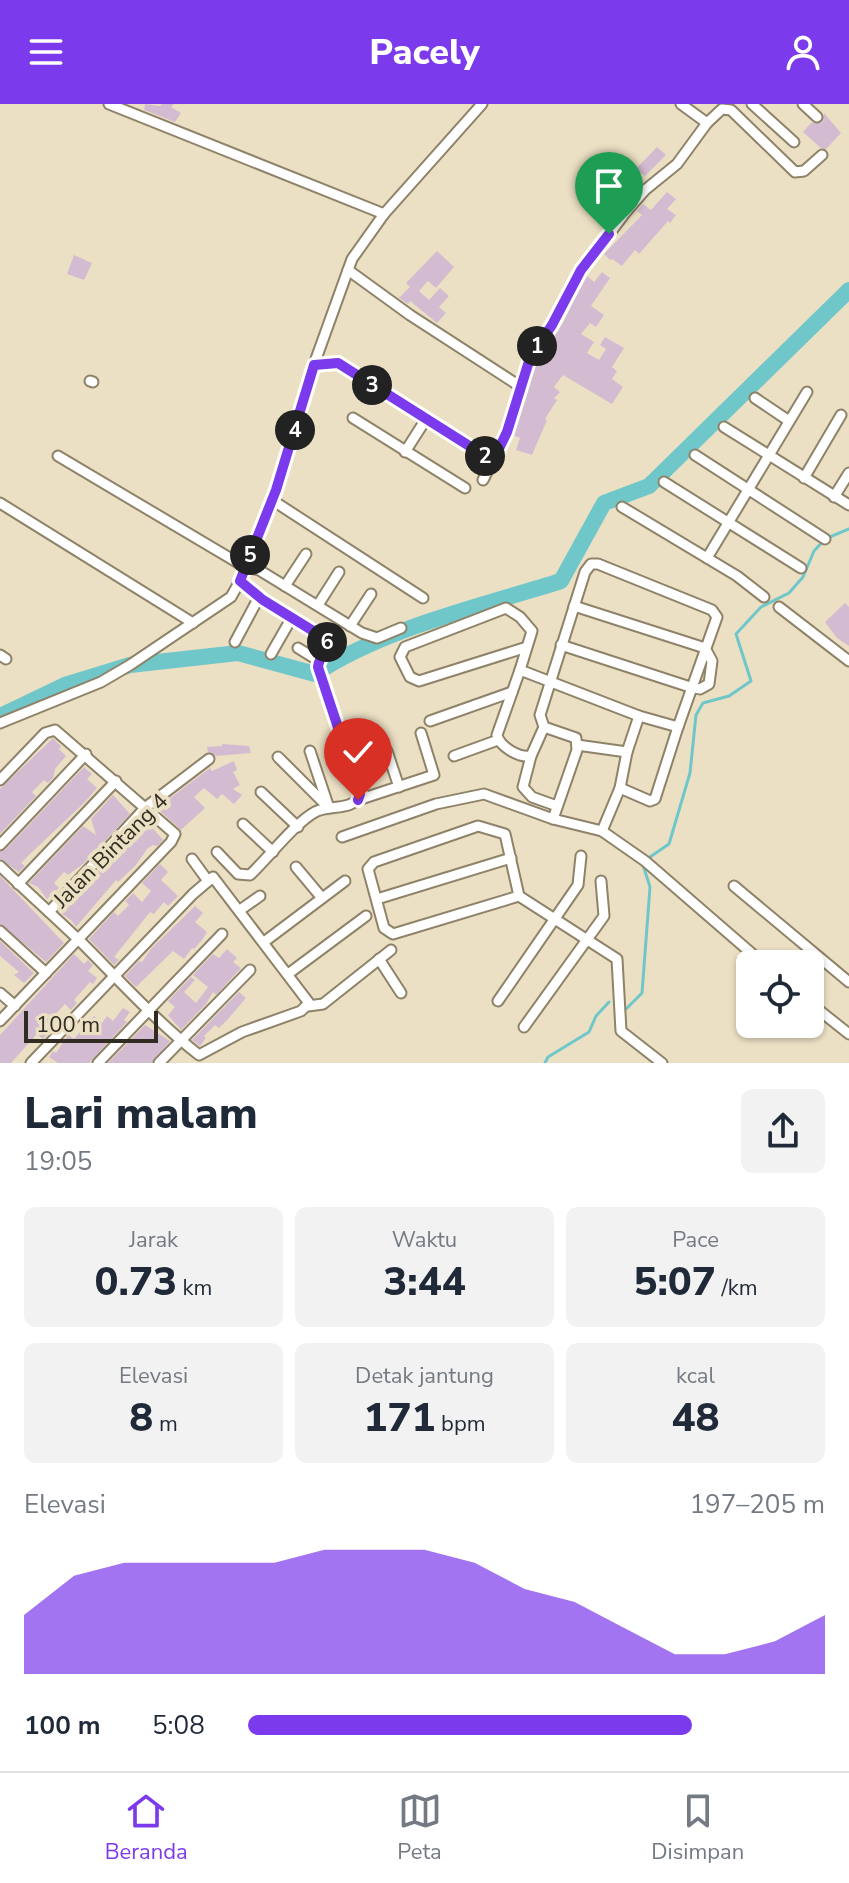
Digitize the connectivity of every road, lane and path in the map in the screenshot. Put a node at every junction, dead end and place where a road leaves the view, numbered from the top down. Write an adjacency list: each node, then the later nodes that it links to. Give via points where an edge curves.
1 (109, 104): 10 (street)
2 (482, 104): 10 (street)
3 (681, 104): 7 (street)
4 (752, 104): 8 (street)
5 (803, 104): 6 (street)
6 (817, 117)
7 (707, 123): 9 (street, via 722,109 731,110 795,172); 13 (street, via 581,270 530,358)
8 (794, 142)
9 (822, 155)
10 (384, 214): 11 (street)
11 (348, 270): 12 (street); 13 (street)
12 (314, 365): 18 (street, via 338,363); 33 (street)
13 (521, 387): 25 (street)
14 (807, 392): 19 (street)
15 (755, 398): 19 (street)
16 (841, 415): 27 (street)
17 (353, 418): 21 (street)
18 (426, 419): 21 (street); 25 (street)
19 (789, 421): 24 (street)
20 (724, 427): 24 (street)
21 (405, 452): 30 (street)
22 (695, 455): 31 (street)
23 (58, 456): 41 (street)
24 (768, 456): 27 (street); 31 (street)
25 (493, 461): 28 (street)
26 (849, 473): 32 (street)
27 (804, 478): 32 (street)
28 (483, 480)
29 (664, 482): 37 (street)
30 (465, 488)
31 (748, 489): 37 (street); 38 (street)
32 (834, 497): 35 (street)
33 (272, 500): 41 (street); 49 (street)
34 (0, 503): 54 (street)
35 (849, 505)
36 (622, 507): 40 (street)
37 (728, 522): 40 (street); 42 (street)
38 (825, 539)
39 (306, 554): 45 (street)
40 (707, 558): 48 (street)
41 (245, 567): 44 (street); 45 (street)
42 (801, 568)
43 (339, 572): 50 (street)
44 (240, 581): 47 (street); 54 (street, via 231,597)
45 (285, 586): 50 (street)
46 (371, 594): 55 (street)
47 (259, 597): 53 (street); 57 (street)
48 (764, 597)
49 (423, 598)
50 (318, 605): 55 (street)
51 (574, 606): 58 (street); 61 (street); 61 (street, via 585,572 598,564 712,610 717,617)
52 (779, 607): 64 (street)
53 (291, 619): 62 (street); 63 (street, via 327,642)
54 (193, 623): 71 (street, via 101,682)
55 (350, 626): 56 (street, via 377,638)
56 (401, 628)
57 (235, 642)
58 (561, 645): 66 (street); 67 (street)
59 (527, 647): 59 (street, via 419,681 410,677 400,657 405,647 506,608 531,628); 65 (street)
60 (298, 648): 63 (street)
61 (705, 648): 67 (street); 67 (street, via 712,661 709,684)
62 (271, 654)
63 (319, 661): 92 (street)
64 (849, 661)
65 (520, 670): 66 (street); 68 (street)
66 (550, 680): 69 (street); 72 (street, via 540,715)
67 (690, 687): 73 (street)
68 (512, 692): 70 (street); 75 (street)
69 (639, 716): 73 (street); 79 (street)
70 (430, 721)
71 (0, 723)
72 (544, 727): 76 (street, via 569,734); 82 (street)
73 (678, 727): 90 (street, via 655,799)
74 (421, 733): 89 (street, via 434,775)
75 (498, 740): 81 (street); 82 (street)
76 (577, 745): 79 (street); 93 (street)
77 (310, 751): 85 (street)
78 (387, 751): 89 (street)
79 (627, 752): 90 (street)
80 (86, 754): 87 (street, via 51,730); 88 (street); 101 (street)
81 (454, 756)
82 (531, 756): 93 (street, via 523,787 532,797)
83 (278, 757): 86 (street)
84 (209, 759): 94 (street, Jalan Bintang 4)
85 (315, 765): 86 (street); 95 (street)
86 (294, 773): 95 (street)
87 (0, 780)
88 (116, 781): 94 (street); 112 (street)
89 (399, 787): 92 (street)
90 (620, 788): 99 (street)
91 (261, 792): 98 (street)
92 (358, 800): 95 (street)
93 (557, 806): 96 (street)
94 (146, 807): 119 (street, Jalan Bintang 4); 124 (street, via 174,837)
95 (329, 808): 98 (street, via 318,809)
96 (553, 819): 99 (street); 100 (street, via 484,794 436,804)
97 (243, 824): 103 (street)
98 (298, 827): 103 (street)
99 (602, 831): 128 (street)
100 (342, 837)
101 (0, 845)
102 (217, 852): 103 (street, via 245,876)
103 (273, 852)
104 (581, 856): 121 (street, via 578,885)
105 (511, 858): 115 (street); 117 (street); 117 (street, via 505,834 478,826 374,862 368,869)
106 (192, 859): 109 (street)
107 (0, 866): 112 (street)
108 (296, 867): 116 (street)
109 (208, 881): 118 (street, via 216,878); 133 (street)
110 (345, 881): 116 (street)
111 (601, 881): 125 (street, via 604,916)
112 (18, 884): 119 (street)
113 (734, 886): 134 (street)
114 (260, 896): 118 (street)
115 (519, 896): 117 (street, via 393,934 384,928); 121 (street)
116 (322, 898): 126 (street)
117 (377, 899)
118 (240, 910): 126 (street)
119 (49, 912): 124 (street)
120 (366, 916): 132 (street)
121 (557, 919): 125 (street); 137 (street)
122 (0, 931): 131 (street)
123 (222, 934): 140 (street)
124 (78, 939): 131 (street); 133 (street)
125 (589, 939): 143 (street); 149 (street, via 617,959 621,1031)
126 (264, 942): 132 (street)
127 (391, 950): 129 (street)
128 (748, 950)
129 (379, 959): 136 (street); 139 (street, via 323,1004)
130 (250, 970): 145 (street)
131 (46, 973): 138 (street)
132 (288, 974): 139 (street)
133 (114, 975): 140 (street); 146 (street)
134 (849, 982)
135 (0, 993): 138 (street)
136 (401, 993)
137 (498, 1001)
138 (15, 1006): 142 (street)
139 (308, 1006): 145 (street, via 201,1055)
140 (150, 1010): 145 (street); 147 (street)
141 (824, 1014): 144 (street)
142 (0, 1021)
143 (524, 1027)
144 (849, 1034)
145 (182, 1040): 148 (street)
146 (31, 1063)
147 (98, 1063)
148 (159, 1063)
149 (662, 1063)

